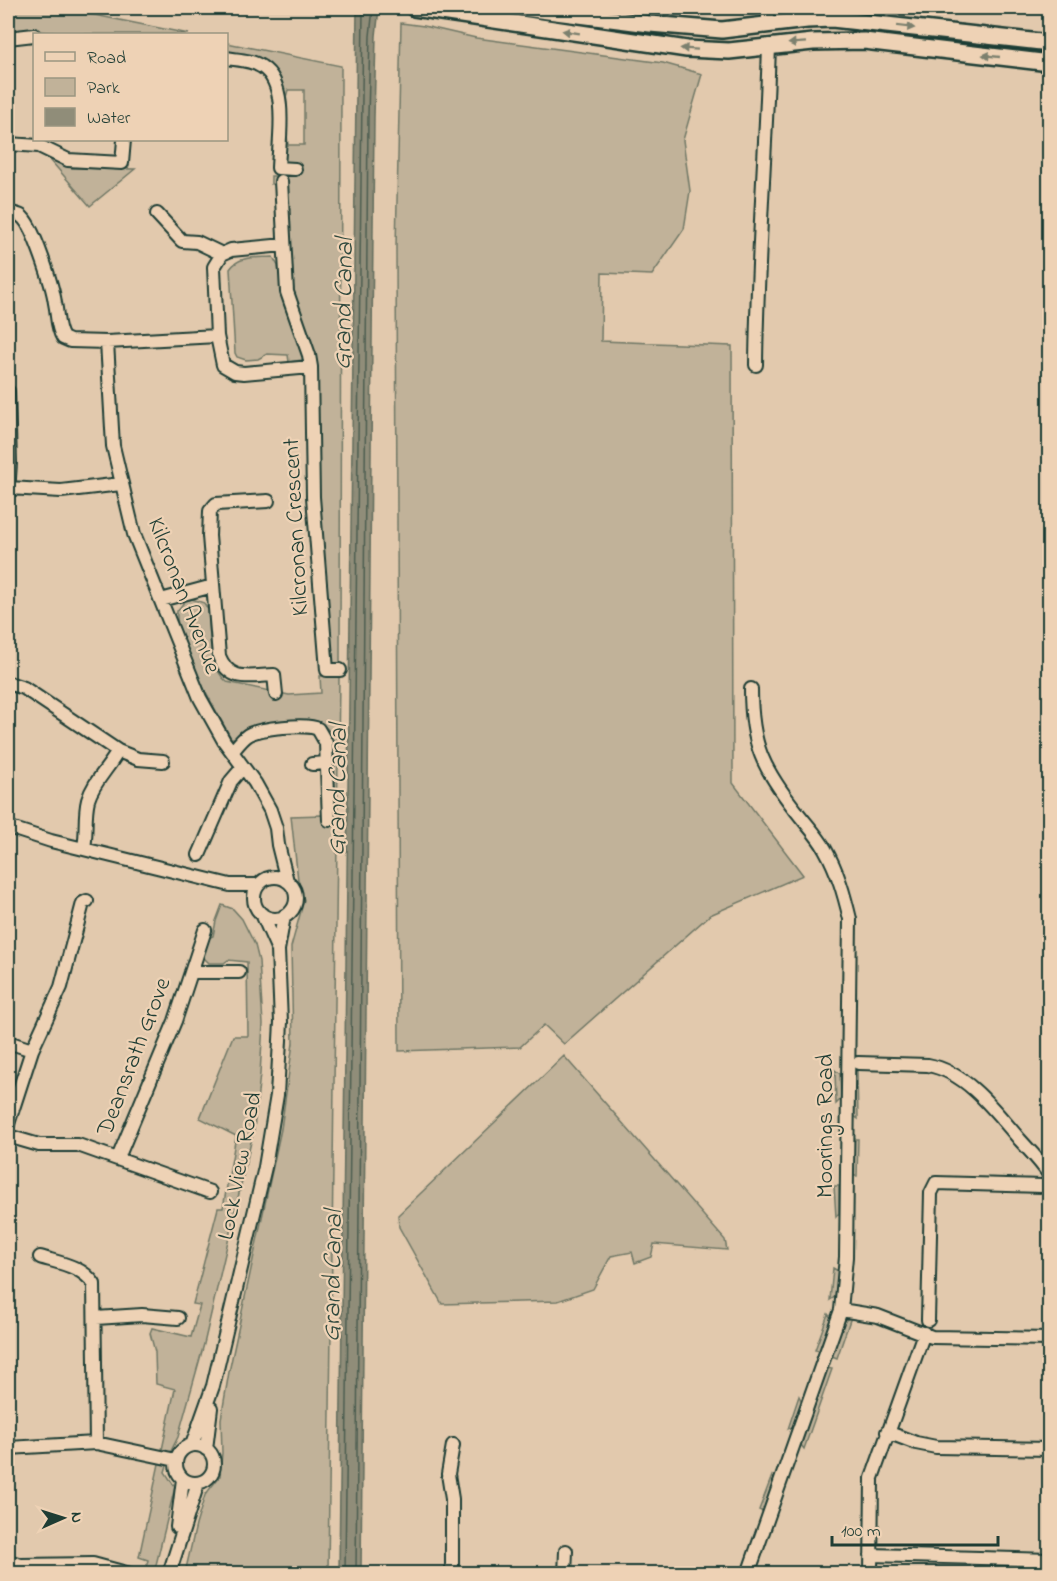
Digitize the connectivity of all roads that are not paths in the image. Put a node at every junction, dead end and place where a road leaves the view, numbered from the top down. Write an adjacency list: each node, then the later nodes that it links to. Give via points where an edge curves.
1 (420, 8): 8 (main road, one-way to 1, via 729,51 680,48)
2 (524, 8): 4 (main road, via 722,30)
3 (768, 8): 4 (street)
4 (768, 24): 7 (main road, one-way to 7, via 853,20)
5 (33, 35): 6 (street)
6 (8, 39)
7 (1050, 42)
8 (770, 45): 10 (main road, one-way to 8, via 864,41); 21 (street, via 758,249)
9 (228, 58): 13 (street, via 263,67 275,80 280,104 278,168)
10 (1050, 63)
11 (124, 141): 12 (street, via 122,163 68,160 39,146)
12 (8, 144)
13 (295, 169)
14 (281, 181): 17 (street, Kilcronan Crescent)
15 (8, 212): 20 (street, via 21,217 30,228 53,292 56,320 63,338)
16 (157, 214): 18 (street, via 182,241 197,242)
17 (284, 245): 18 (street); 22 (street, Kilcronan Crescent, via 287,292)
18 (222, 254): 19 (street, via 214,267)
19 (217, 336): 20 (street); 22 (street, via 223,365 235,372)
20 (107, 342): 24 (street, Kilcronan Avenue, via 113,446)
21 (756, 366)
22 (311, 367): 29 (street, Kilcronan Crescent, via 313,497 327,670)
23 (8, 391): 25 (street)
24 (121, 484): 25 (street, via 61,491); 28 (street, Kilcronan Avenue, via 134,534)
25 (8, 490)
26 (268, 501): 27 (street, via 216,504 210,512)
27 (213, 586): 28 (street); 32 (street, via 219,656 224,666 240,677 274,675)
28 (160, 600): 34 (street, Kilcronan Avenue, via 200,698)
29 (340, 670)
30 (8, 683): 33 (street, via 24,688)
31 (751, 689): 66 (street, Moorings Road, via 753,734 762,760 825,848 842,882 850,919 846,1257)
32 (276, 694)
33 (118, 751): 35 (street, via 138,759); 42 (street, via 87,802)
34 (232, 752): 36 (street, via 251,733 313,726 325,738); 38 (street, Kilcronan Avenue)
35 (163, 761)
36 (327, 763): 37 (street); 39 (street)
37 (312, 764)
38 (243, 767): 41 (street, Kilcronan Avenue, via 270,810); 43 (street, via 231,781)
39 (329, 820)
40 (8, 827): 42 (street)
41 (278, 845): 44 (street, Kilcronan Avenue); 45 (street, Kilcronan Avenue)
42 (84, 848): 46 (street)
43 (199, 855)
44 (272, 877): 45 (street); 47 (street)
45 (287, 881): 51 (street, via 296,900)
46 (230, 885): 47 (street); 48 (street)
47 (258, 885): 48 (street)
48 (254, 900): 50 (street)
49 (87, 901): 57 (street, via 83,903 61,987)
50 (262, 914): 51 (street, via 272,918); 53 (street, Lock View Road)
51 (284, 916): 53 (street, Lock View Road)
52 (205, 930): 54 (street, Deansrath Grove)
53 (278, 950): 72 (street, Lock View Road, via 281,1022 277,1095 265,1167)
54 (191, 972): 55 (street, Deansrath Grove); 61 (street, Deansrath Grove, via 175,1021)
55 (239, 972)
56 (8, 1042): 57 (street)
57 (33, 1050): 59 (street)
58 (858, 1063): 62 (street, via 928,1065 955,1076 992,1108)
59 (8, 1124)
60 (8, 1136): 61 (street, via 39,1145 78,1145)
61 (118, 1158): 64 (street)
62 (1050, 1176)
63 (1050, 1184): 69 (street, via 936,1183 931,1193)
64 (210, 1192)
65 (40, 1257): 67 (street, via 87,1274 94,1284)
66 (841, 1310): 70 (street, via 878,1316); 92 (street, Moorings Road)
67 (96, 1318): 68 (street); 74 (street)
68 (178, 1318)
69 (928, 1320)
70 (924, 1334): 71 (street, via 941,1338); 73 (street)
71 (1050, 1339)
72 (213, 1386): 75 (street, Lock View Road); 78 (street, Lock View Road)
73 (887, 1431): 79 (street, via 936,1447); 85 (street, via 872,1478)
74 (96, 1443): 77 (street); 80 (street)
75 (192, 1445): 78 (street); 80 (street, Lock View Road, via 182,1450)
76 (453, 1445): 90 (street, via 448,1474)
77 (8, 1448)
78 (206, 1449): 82 (street, Lock View Road, via 213,1459 212,1472)
79 (1050, 1449)
80 (176, 1460): 81 (street, Lock View Road)
81 (183, 1479): 82 (street); 84 (street, Lock View Road)
82 (198, 1483): 84 (street, Lock View Road)
83 (566, 1551): 91 (street)
84 (174, 1555): 89 (street, Lock View Road)
85 (871, 1555): 86 (street); 93 (street)
86 (1050, 1560): 94 (street)
87 (8, 1562): 88 (street, via 93,1564)
88 (130, 1574)
89 (170, 1574)
90 (452, 1574)
91 (565, 1574)
92 (748, 1574)
93 (871, 1574)
94 (1049, 1574)

